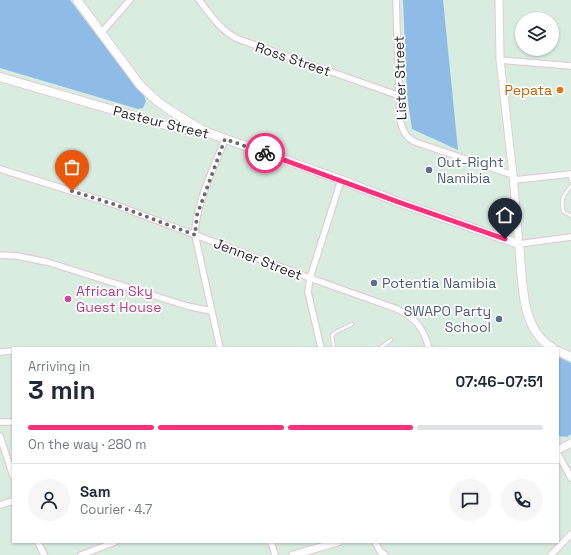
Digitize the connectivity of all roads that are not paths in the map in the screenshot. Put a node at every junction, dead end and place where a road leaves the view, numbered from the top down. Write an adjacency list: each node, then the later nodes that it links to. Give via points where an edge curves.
1 (77, 0): 6 (main road)
2 (130, 0): 6 (street)
3 (199, 0): 10 (street, Ross Street, via 229,35)
4 (396, 0): 10 (street, Lister Street)
5 (499, 0): 7 (street)
6 (101, 33): 11 (main road, via 140,84)
7 (500, 60): 8 (street); 17 (street)
8 (571, 66)
9 (0, 77): 12 (main road, Pasteur Street)
10 (400, 96): 17 (street, Lister Street, via 401,124 409,139)
11 (170, 111): 12 (main road, via 171,121); 13 (main road)
12 (163, 125): 13 (main road, Pasteur Street)
13 (206, 132): 14 (main road, Pasteur Street)
14 (225, 139): 18 (main road, Pasteur Street); 22 (street, via 199,209)
15 (0, 169): 22 (street, Jenner Street, via 113,204)
16 (571, 174): 17 (street); 19 (lane)
17 (514, 178): 24 (street)
18 (341, 180): 24 (main road, Pasteur Street); 26 (street)
19 (571, 181)
20 (571, 186): 21 (lane, via 562,201 563,211)
21 (571, 216)
22 (195, 235): 26 (street, Jenner Street); 27 (street)
23 (571, 237): 24 (street, Pasteur Street)
24 (519, 244): 35 (main road, via 526,309 532,327)
25 (0, 256): 27 (street, via 33,258 186,306)
26 (310, 278): 31 (street, via 308,292); 34 (street, Jenner Street, via 406,313 417,322)
27 (211, 311): 30 (street)
28 (352, 324): 32 (lane, via 334,333)
29 (391, 340): 33 (lane)
30 (220, 347)
31 (321, 347)
32 (334, 347)
33 (381, 347)
34 (429, 347)
35 (547, 347)
36 (12, 351): 38 (street)
37 (559, 351): 39 (main road)
38 (0, 352)
39 (571, 356)
40 (0, 422): 41 (street)
41 (12, 422)
42 (0, 436): 46 (street)
43 (571, 443): 44 (street)
44 (559, 449)
45 (559, 456): 47 (street)
46 (12, 473)
47 (571, 478)
48 (12, 501): 49 (street)
49 (0, 505)
50 (571, 534): 61 (street)
51 (38, 543): 56 (street)
52 (112, 543): 57 (street)
53 (271, 543): 58 (street)
54 (335, 543): 59 (street)
55 (376, 543): 60 (street)
56 (44, 555)
57 (81, 555)
58 (275, 555)
59 (293, 555)
60 (385, 555)
61 (552, 555)

